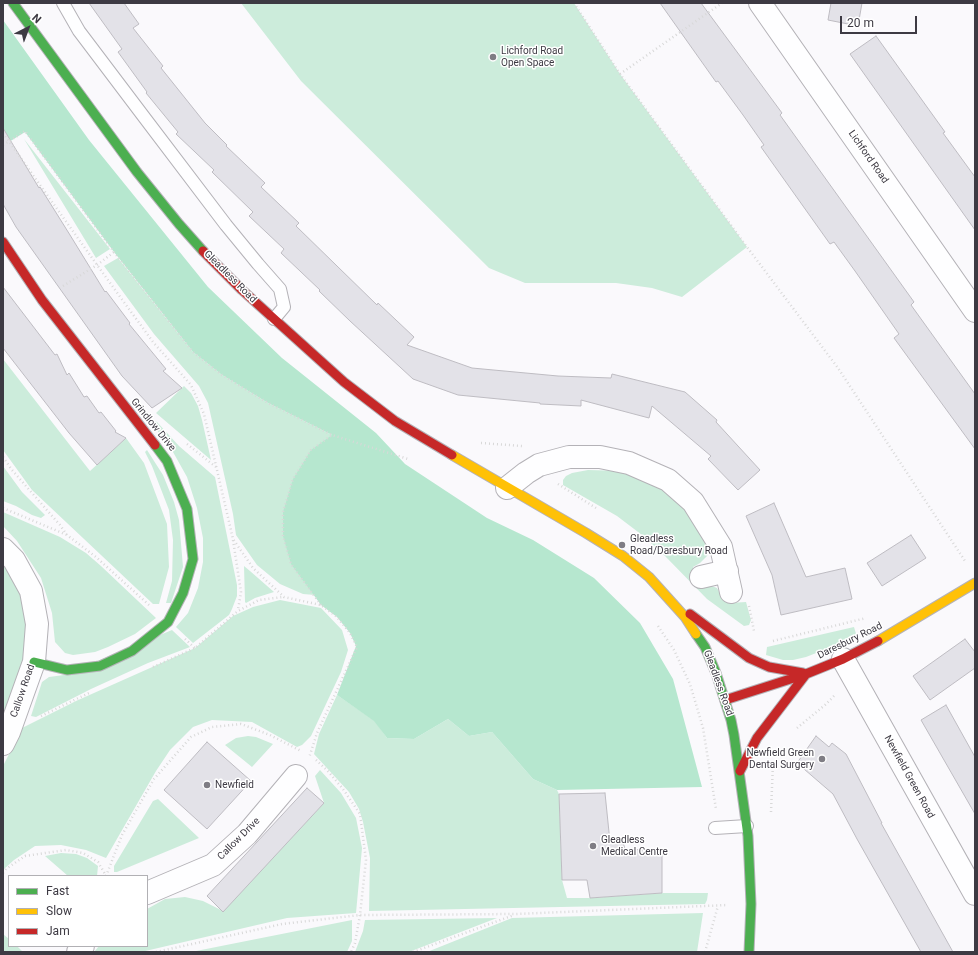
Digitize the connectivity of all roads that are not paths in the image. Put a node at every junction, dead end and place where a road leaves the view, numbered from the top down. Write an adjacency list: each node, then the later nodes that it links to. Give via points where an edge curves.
1 (13, 3): 6 (main road, Gleadless Road, via 101,125 179,224)
2 (62, 3): 6 (lane, via 80,32 221,219 280,289 284,307)
3 (760, 3): 5 (street, Lichford Road)
4 (3, 242): 15 (main road, Grindlow Drive, via 42,300 167,461 187,509 194,559 183,593 168,622 132,651 100,666 67,670)
5 (975, 312)
6 (274, 320): 7 (main road, Gleadless Road, via 344,382 395,421)
7 (507, 488): 9 (street, via 539,465 570,457 600,457 629,462 668,480 693,502 721,547); 13 (main road, Gleadless Road, via 623,556 649,577)
8 (3, 549): 15 (street, Callow Road, via 14,560 31,591 37,624)
9 (727, 571): 10 (street); 12 (street)
10 (701, 577)
11 (975, 583): 14 (main road, Daresbury Road)
12 (731, 592)
13 (671, 600): 16 (main road, via 749,658 769,667); 17 (main road, Gleadless Road, via 705,647)
14 (843, 659): 16 (main road, Daresbury Road); 24 (street, Newfield Green Road)
15 (34, 662): 18 (street, Callow Road, via 10,732)
16 (806, 674): 17 (main road, Daresbury Road); 19 (main road, via 757,738)
17 (725, 700): 19 (main road, Gleadless Road)
18 (3, 744)
19 (740, 771): 21 (main road, Gleadless Road)
20 (296, 776): 23 (street, Callow Drive, via 247,834 213,865)
21 (747, 826): 22 (lane); 25 (main road, Gleadless Road, via 751,904)
22 (716, 828)
23 (148, 892)
24 (975, 894)
25 (749, 952)

